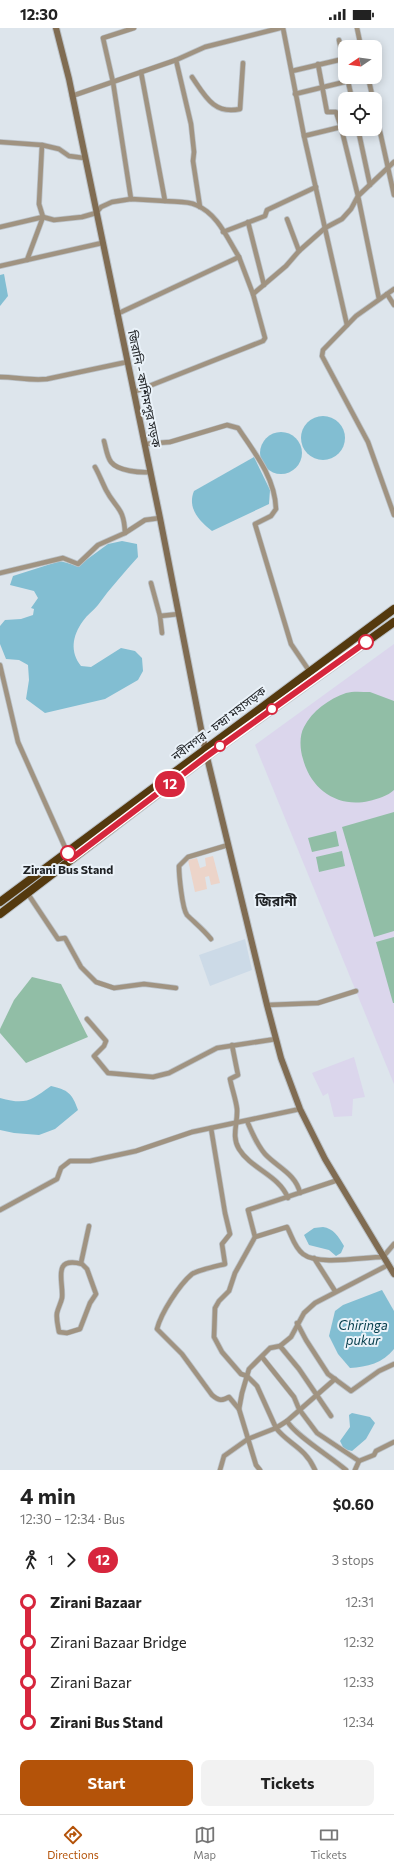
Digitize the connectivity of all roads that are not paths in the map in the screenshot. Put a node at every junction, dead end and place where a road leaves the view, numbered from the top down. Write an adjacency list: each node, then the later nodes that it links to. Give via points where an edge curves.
1 (56, 28): 17 (street, জিরানি - কাশিমপুর সড়ক)
2 (134, 28): 13 (street, via 103,38)
3 (281, 28): 6 (street, via 205,47); 10 (street)
4 (357, 28): 5 (street)
5 (360, 40)
6 (176, 60): 11 (street); 35 (street, via 191,124 193,161)
7 (338, 60): 9 (street)
8 (243, 64): 12 (street, via 240,108 231,111 220,109 209,102)
9 (318, 64): 10 (street); 15 (street)
10 (292, 71): 16 (street)
11 (141, 72): 13 (street); 34 (street)
12 (192, 77)
13 (113, 82): 17 (street); 33 (street)
14 (338, 82): 15 (street)
15 (322, 87): 16 (street); 18 (street, via 327,112 336,112)
16 (295, 94): 20 (street)
17 (72, 96): 26 (street, জিরানি - কাশিমপুর সড়ক)
18 (338, 118)
19 (338, 128): 20 (street)
20 (304, 136): 30 (street)
21 (343, 136): 31 (street)
22 (360, 136): 29 (street)
23 (381, 136): 28 (street)
24 (0, 142): 25 (street)
25 (42, 145): 26 (street, via 59,149 69,156); 37 (street, via 39,204)
26 (84, 158): 36 (street, জিরানি - কাশিমপুর সড়ক)
27 (394, 162): 28 (street)
28 (388, 168): 29 (street); 32 (street)
29 (370, 185): 31 (street)
30 (316, 188): 39 (street, via 267,210 265,216); 41 (street)
31 (358, 196): 41 (street, via 351,210 342,219); 52 (street)
32 (394, 196)
33 (131, 199): 34 (street); 36 (street, via 112,202 101,207)
34 (165, 201): 35 (street, via 195,204)
35 (200, 207): 42 (street, via 208,211)
36 (96, 213): 37 (street, via 54,220); 43 (street, জিরানি - কাশিমপুর সড়ক)
37 (43, 217): 40 (street); 46 (street)
38 (287, 219): 44 (street)
39 (248, 222): 42 (street); 48 (street)
40 (0, 227)
41 (325, 228): 44 (street); 55 (street)
42 (224, 232): 45 (street)
43 (102, 243): 46 (street); 54 (street, জিরানি - কাশিমপুর সড়ক)
44 (299, 251): 48 (street)
45 (239, 257): 50 (street); 54 (street)
46 (27, 260): 47 (street)
47 (0, 266)
48 (264, 286): 50 (street)
49 (394, 290): 51 (street)
50 (253, 294): 58 (street, via 265,338 263,341)
51 (387, 294): 52 (street); 53 (street)
52 (379, 299): 55 (street)
53 (394, 305)
54 (117, 314): 56 (street, জিরানি - কাশিমপুর সড়ক)
55 (347, 325): 63 (street, via 323,350 322,356 368,442)
56 (128, 362): 57 (street, via 47,379); 58 (street, জিরানি - কাশিমপুর সড়ক)
57 (0, 377)
58 (134, 392): 60 (street, জিরানি - কাশিমপুর সড়ক)
59 (104, 441): 62 (street, via 109,458 116,466 136,473)
60 (145, 444): 62 (street, জিরানি - কাশিমপুর সড়ক); 74 (street, via 170,442 226,425 238,428 265,468 276,499 276,510 271,516 254,524 291,644)
61 (95, 467): 65 (street, via 106,490 119,507)
62 (151, 472): 64 (street, জিরানি - কাশিমপুর সড়ক)
63 (394, 515)
64 (160, 518): 65 (street, via 145,520); 69 (street, জিরানি - কাশিমপুর সড়ক)
65 (125, 533): 66 (street, via 98,544 78,564 62,558)
66 (0, 573)
67 (151, 583): 70 (street)
68 (394, 609): 74 (highway, নবীনগর - চন্দ্রা মহাসড়ক)
69 (179, 614): 70 (street); 75 (street, জিরানি - কাশিমপুর সড়ক)
70 (160, 616): 72 (street)
71 (394, 622): 75 (highway, নবীনগর - চন্দ্রা মহাসড়ক)
72 (162, 633)
73 (0, 664): 77 (street, via 18,742)
74 (310, 672): 75 (highway, নবীনগর - চন্দ্রা মহাসড়ক)
75 (206, 752): 76 (street, জিরানি - কাশিমপুর সড়ক); 77 (highway, নবীনগর - চন্দ্রা মহাসড়ক)
76 (228, 845): 81 (street, via 188,857 179,866 178,878 186,914 202,927); 84 (street, জিরানি - কাশিমপুর সড়ক)
77 (69, 856): 78 (highway, নবীনগর - চন্দ্রা মহাসড়ক); 79 (highway, নবীনগর - চন্দ্রা মহাসড়ক)
78 (28, 894): 80 (highway, নবীনগর - চন্দ্রা মহাসড়ক); 82 (street, via 58,939 65,938 81,968 96,982 114,988 144,984)
79 (0, 902)
80 (0, 914)
81 (211, 939)
82 (176, 988)
83 (356, 991): 84 (street, via 318,1003)
84 (266, 1005): 86 (street, জিরানি - কাশিমপুর সড়ক)
85 (87, 1019): 87 (street, via 106,1041 94,1056 108,1073 153,1076 169,1073 217,1048)
86 (276, 1039): 87 (street); 88 (street, জিরানি - কাশিমপুর সড়ক)
87 (232, 1045): 90 (street, via 238,1075 230,1079)
88 (300, 1109): 89 (street); 92 (street, জিরানি - কাশিমপুর সড়ক)
89 (248, 1121): 90 (street); 93 (street, via 253,1135 266,1154 296,1182)
90 (236, 1124): 91 (street); 94 (street, via 234,1134 239,1149 254,1166 269,1175 283,1189)
91 (212, 1128): 95 (street, via 136,1151 90,1161 68,1162 61,1168 56,1179); 112 (street, via 230,1234 222,1244 225,1264 193,1274 175,1294 159,1320 157,1329 182,1354 212,1395 218,1400 229,1397)
92 (338, 1180): 93 (street); 100 (street, জিরানি - কাশিমপুর সড়ক)
93 (300, 1193): 94 (street)
94 (288, 1198): 97 (street, via 248,1210)
95 (0, 1210)
96 (89, 1226): 101 (street)
97 (255, 1237): 99 (street, via 287,1227 302,1254); 109 (street, via 238,1267 229,1291 215,1308 214,1336 222,1352 241,1374)
98 (394, 1244): 100 (street)
99 (314, 1258): 100 (street); 104 (street)
100 (384, 1258): 102 (street, জিরানি - কাশিমপুর সড়ক)
101 (82, 1264): 101 (street, via 87,1269 96,1294 80,1329 67,1333 59,1332 57,1313 62,1300 60,1272 69,1263)
102 (388, 1265): 103 (street, জিরানি - কাশিমপুর সড়ক); 104 (street)
103 (394, 1274)
104 (335, 1291): 105 (street, via 315,1303)
105 (297, 1323): 106 (street, via 291,1336); 110 (street, via 320,1363)
106 (280, 1346): 107 (street, via 270,1348); 111 (street)
107 (262, 1357): 109 (street, via 249,1369); 113 (street, via 294,1397)
108 (394, 1364): 110 (street, via 379,1371 351,1392)
109 (247, 1376): 112 (street); 116 (street, via 258,1386)
110 (334, 1379): 111 (street)
111 (317, 1394): 113 (street); 114 (street)
112 (239, 1409): 117 (street)
113 (299, 1410): 115 (street); 119 (street, via 317,1433)
114 (331, 1416)
115 (288, 1421): 116 (street); 123 (street, via 301,1436)
116 (276, 1428): 117 (street); 122 (street, via 280,1434 300,1448 312,1462)
117 (248, 1439): 120 (street, via 224,1456); 121 (street)
118 (394, 1442): 119 (street)
119 (359, 1461): 124 (street)
120 (220, 1470)
121 (260, 1470)
122 (315, 1470)
123 (346, 1470)
124 (355, 1470)

